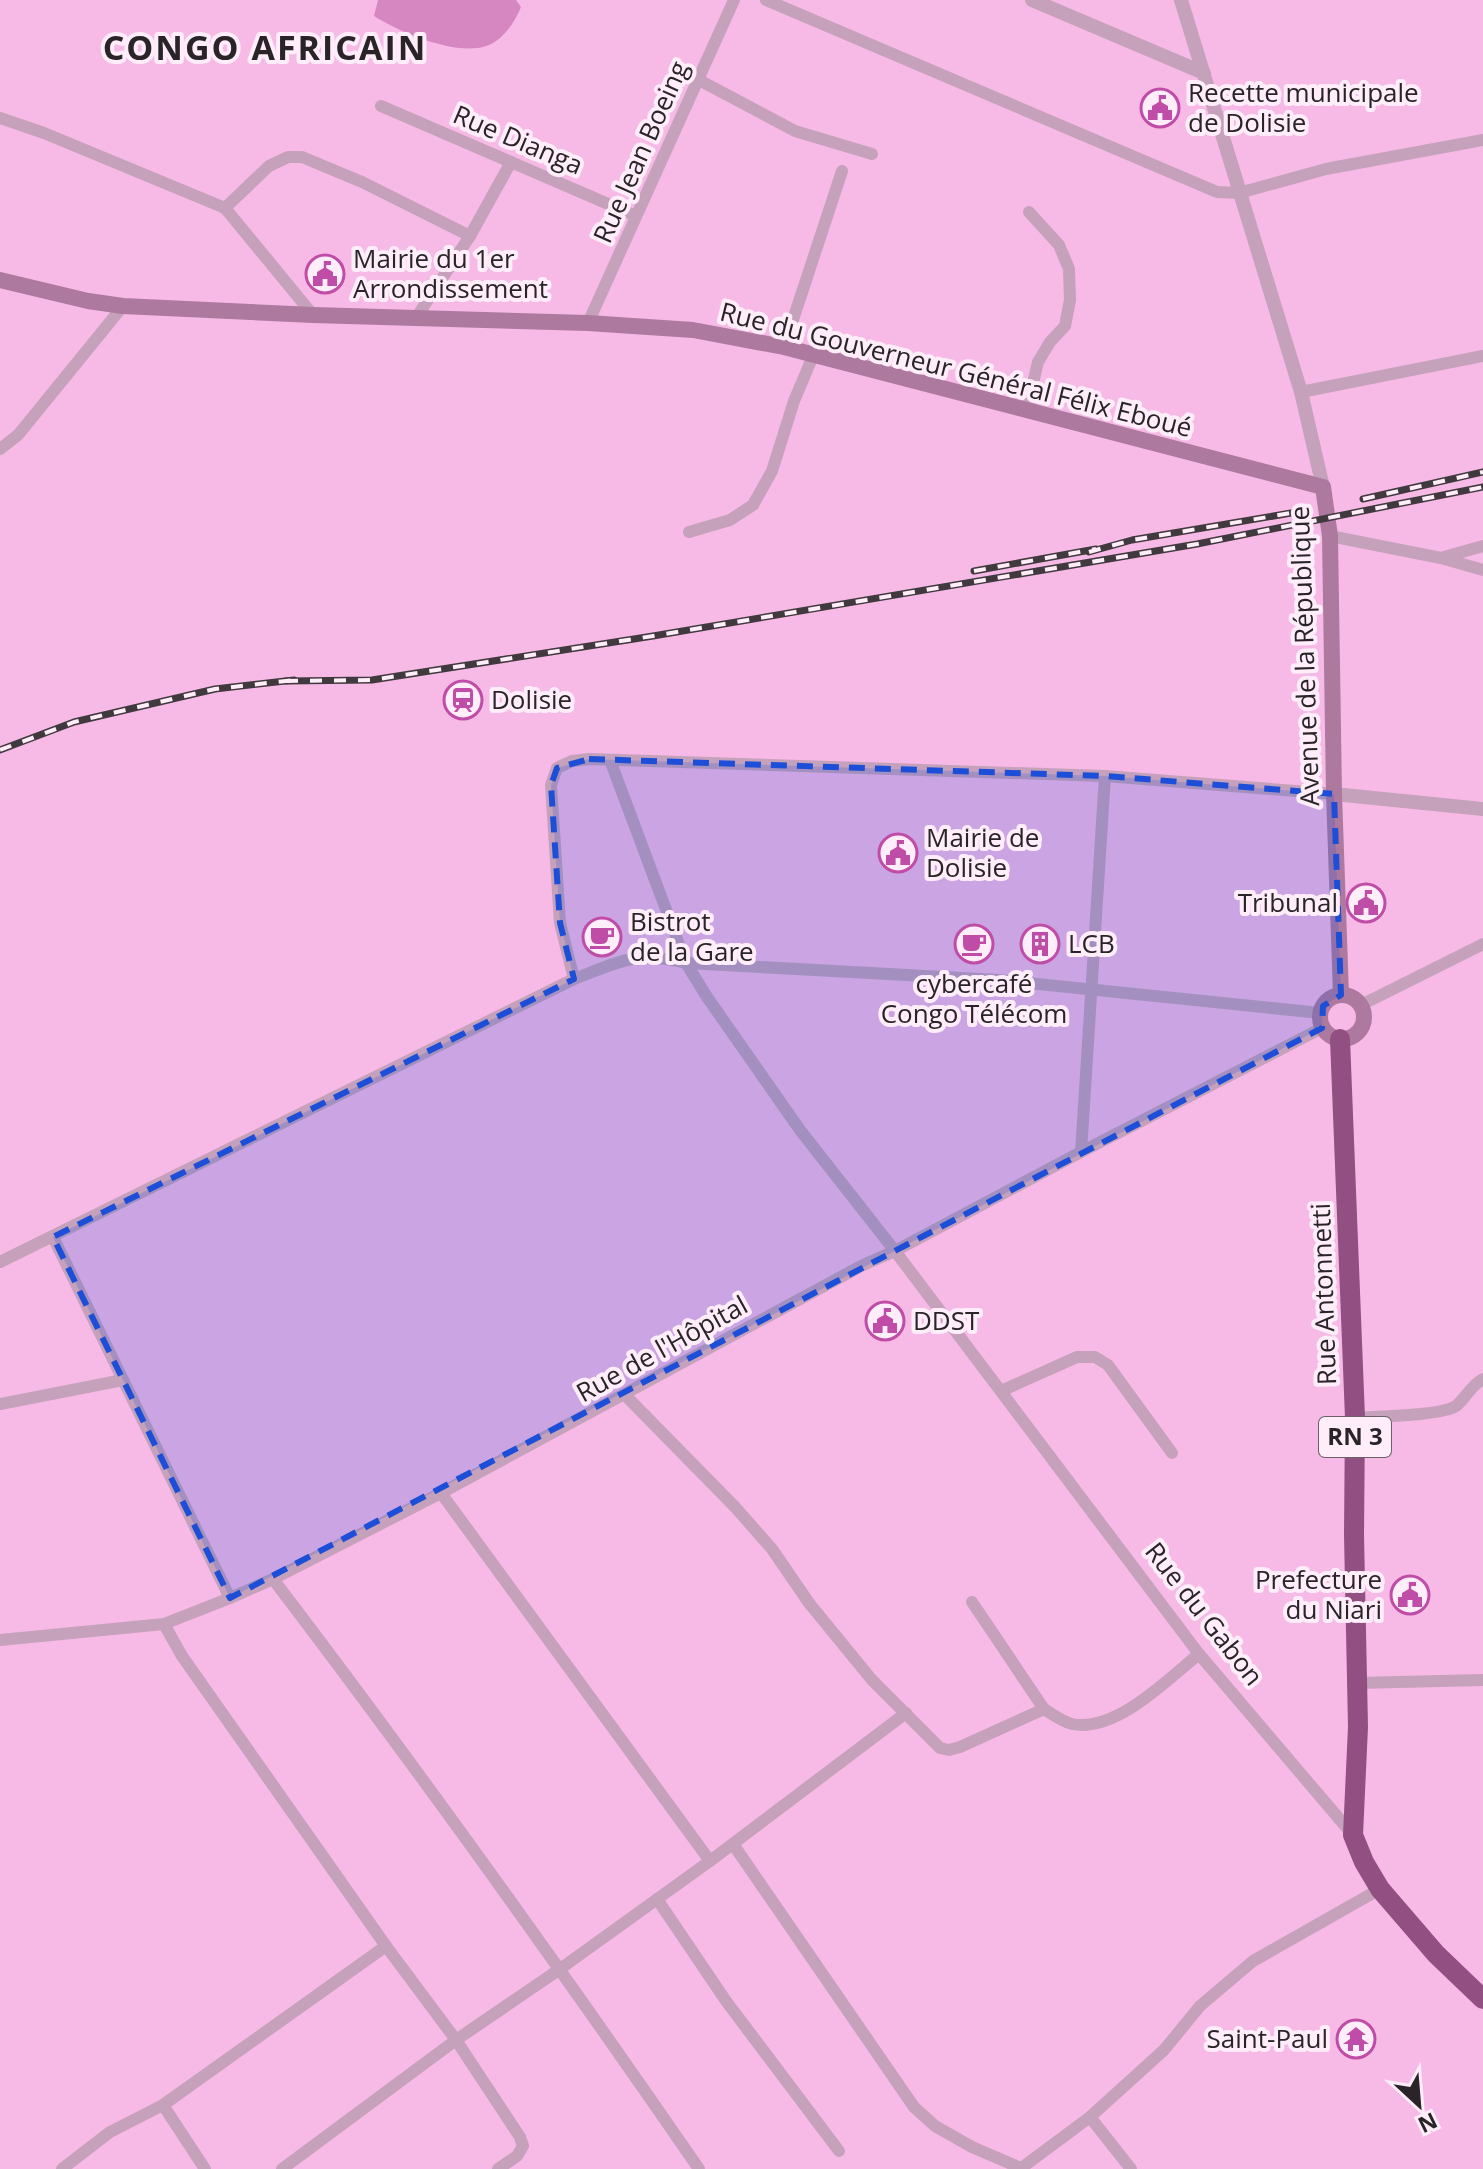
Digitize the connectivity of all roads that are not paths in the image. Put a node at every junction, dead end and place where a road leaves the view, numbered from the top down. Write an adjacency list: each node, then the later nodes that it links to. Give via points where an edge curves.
1 (734, 0): 6 (street, Rue Jean Boeing)
2 (766, 0): 13 (street, via 1217,192)
3 (1032, 0): 5 (street)
4 (1181, 0): 5 (street, Avenue de la République)
5 (1204, 73): 13 (street, Avenue de la République)
6 (697, 79): 10 (street, via 795,131); 16 (street, Rue Jean Boeing)
7 (381, 106): 11 (street, Rue Dianga)
8 (0, 118): 14 (street)
9 (1483, 140): 13 (street, via 1326,169)
10 (872, 154)
11 (511, 162): 16 (street, Rue Dianga); 17 (street)
12 (842, 171): 23 (street)
13 (1239, 193): 26 (street, Avenue de la République)
14 (225, 208): 17 (street, via 269,166 302,157); 20 (street)
15 (1029, 212): 27 (street, via 1059,245 1069,269 1070,300 1065,326 1038,362)
16 (636, 216): 22 (street, Rue Jean Boeing)
17 (470, 236): 21 (street)
18 (0, 280): 19 (main road, Rue du Gouverneur Général Félix Eboué)
19 (123, 306): 20 (main road, Rue du Gouverneur Général Félix Eboué); 28 (street, via 18,435)
20 (313, 315): 21 (main road, Rue du Gouverneur Général Félix Eboué)
21 (416, 318): 22 (main road, Rue du Gouverneur Général Félix Eboué)
22 (588, 323): 23 (main road, Rue du Gouverneur Général Félix Eboué, via 693,330)
23 (784, 347): 24 (main road, Rue du Gouverneur Général Félix Eboué)
24 (813, 356): 27 (main road, Rue du Gouverneur Général Félix Eboué); 30 (street, via 772,471 753,505 730,520)
25 (1483, 356): 26 (street)
26 (1301, 392): 29 (street, Avenue de la République)
27 (1027, 409): 29 (main road, Rue du Gouverneur Général Félix Eboué)
28 (0, 449)
29 (1323, 487): 31 (main road, Avenue de la République)
30 (689, 532)
31 (1330, 536): 33 (street); 37 (main road, Avenue de la République)
32 (1483, 546): 33 (street)
33 (1441, 558): 34 (street)
34 (1483, 570)
35 (610, 760): 36 (street); 40 (street, Rue du Gabon); 41 (street, via 572,761 557,768 551,785 560,923)
36 (1105, 776): 37 (street); 42 (street)
37 (1334, 794): 38 (street); 43 (main road, Avenue de la République)
38 (1483, 809)
39 (1483, 944): 44 (street)
40 (686, 963): 41 (street, via 629,957); 42 (street); 48 (street, Rue du Gabon, via 800,1130)
41 (574, 979): 47 (street)
42 (1093, 989): 45 (street); 46 (street)
43 (1341, 995): 44 (main road); 45 (main road, via 1327,1000)
44 (1361, 1005): 45 (main road, via 1363,1025 1358,1033 1349,1038)
45 (1327, 1027): 46 (street, Rue de l'Hôpital); 55 (highway, Rue Antonnetti / RN 3)
46 (1081, 1152): 48 (street, Rue de l'Hôpital)
47 (53, 1237): 49 (street); 51 (street)
48 (895, 1251): 52 (street, Rue du Gabon); 53 (street, Rue de l'Hôpital)
49 (0, 1262)
50 (1483, 1379): 55 (street, via 1441,1412)
51 (123, 1380): 54 (street); 59 (street)
52 (1001, 1391): 56 (street, via 1077,1357 1095,1357 1108,1365); 63 (street, Rue du Gabon)
53 (625, 1395): 57 (street, Rue de l'Hôpital); 67 (street, via 735,1507 872,1680)
54 (0, 1404)
55 (1355, 1418): 65 (highway, Rue Antonnetti / RN 3)
56 (1172, 1453)
57 (441, 1493): 58 (street, Rue de l'Hôpital); 70 (street)
58 (273, 1579): 59 (street, Rue de l'Hôpital); 74 (street)
59 (230, 1598): 61 (street, Rue de l'Hôpital)
60 (972, 1602): 66 (street)
61 (164, 1624): 62 (street, Rue de l'Hôpital); 73 (street)
62 (0, 1640)
63 (1199, 1654): 66 (street, via 1119,1715 1071,1724); 68 (street, Rue du Gabon)
64 (1483, 1680): 65 (street)
65 (1356, 1683): 68 (highway, Rue Antonnetti / RN 3)
66 (1044, 1709): 67 (street, via 949,1750 940,1748)
67 (906, 1713): 69 (street)
68 (1353, 1835): 71 (highway, Rue du Gabon / RN 3)
69 (733, 1844): 70 (street); 85 (street, via 914,2107 935,2126)
70 (710, 1861): 72 (street)
71 (1380, 1889): 75 (highway, Rue du Gabon / RN 3); 78 (street, via 1243,1968)
72 (657, 1899): 74 (street); 79 (street)
73 (386, 1946): 76 (street); 77 (street)
74 (560, 1969): 76 (street); 84 (street)
75 (1483, 1999)
76 (456, 2040): 82 (street); 83 (street, via 523,2146)
77 (163, 2105): 80 (street, via 110,2132); 81 (street)
78 (1090, 2117): 85 (street); 86 (street)
79 (839, 2151)
80 (62, 2169)
81 (205, 2169)
82 (282, 2169)
83 (498, 2169)
84 (699, 2169)
85 (1022, 2169)
86 (1131, 2169)

